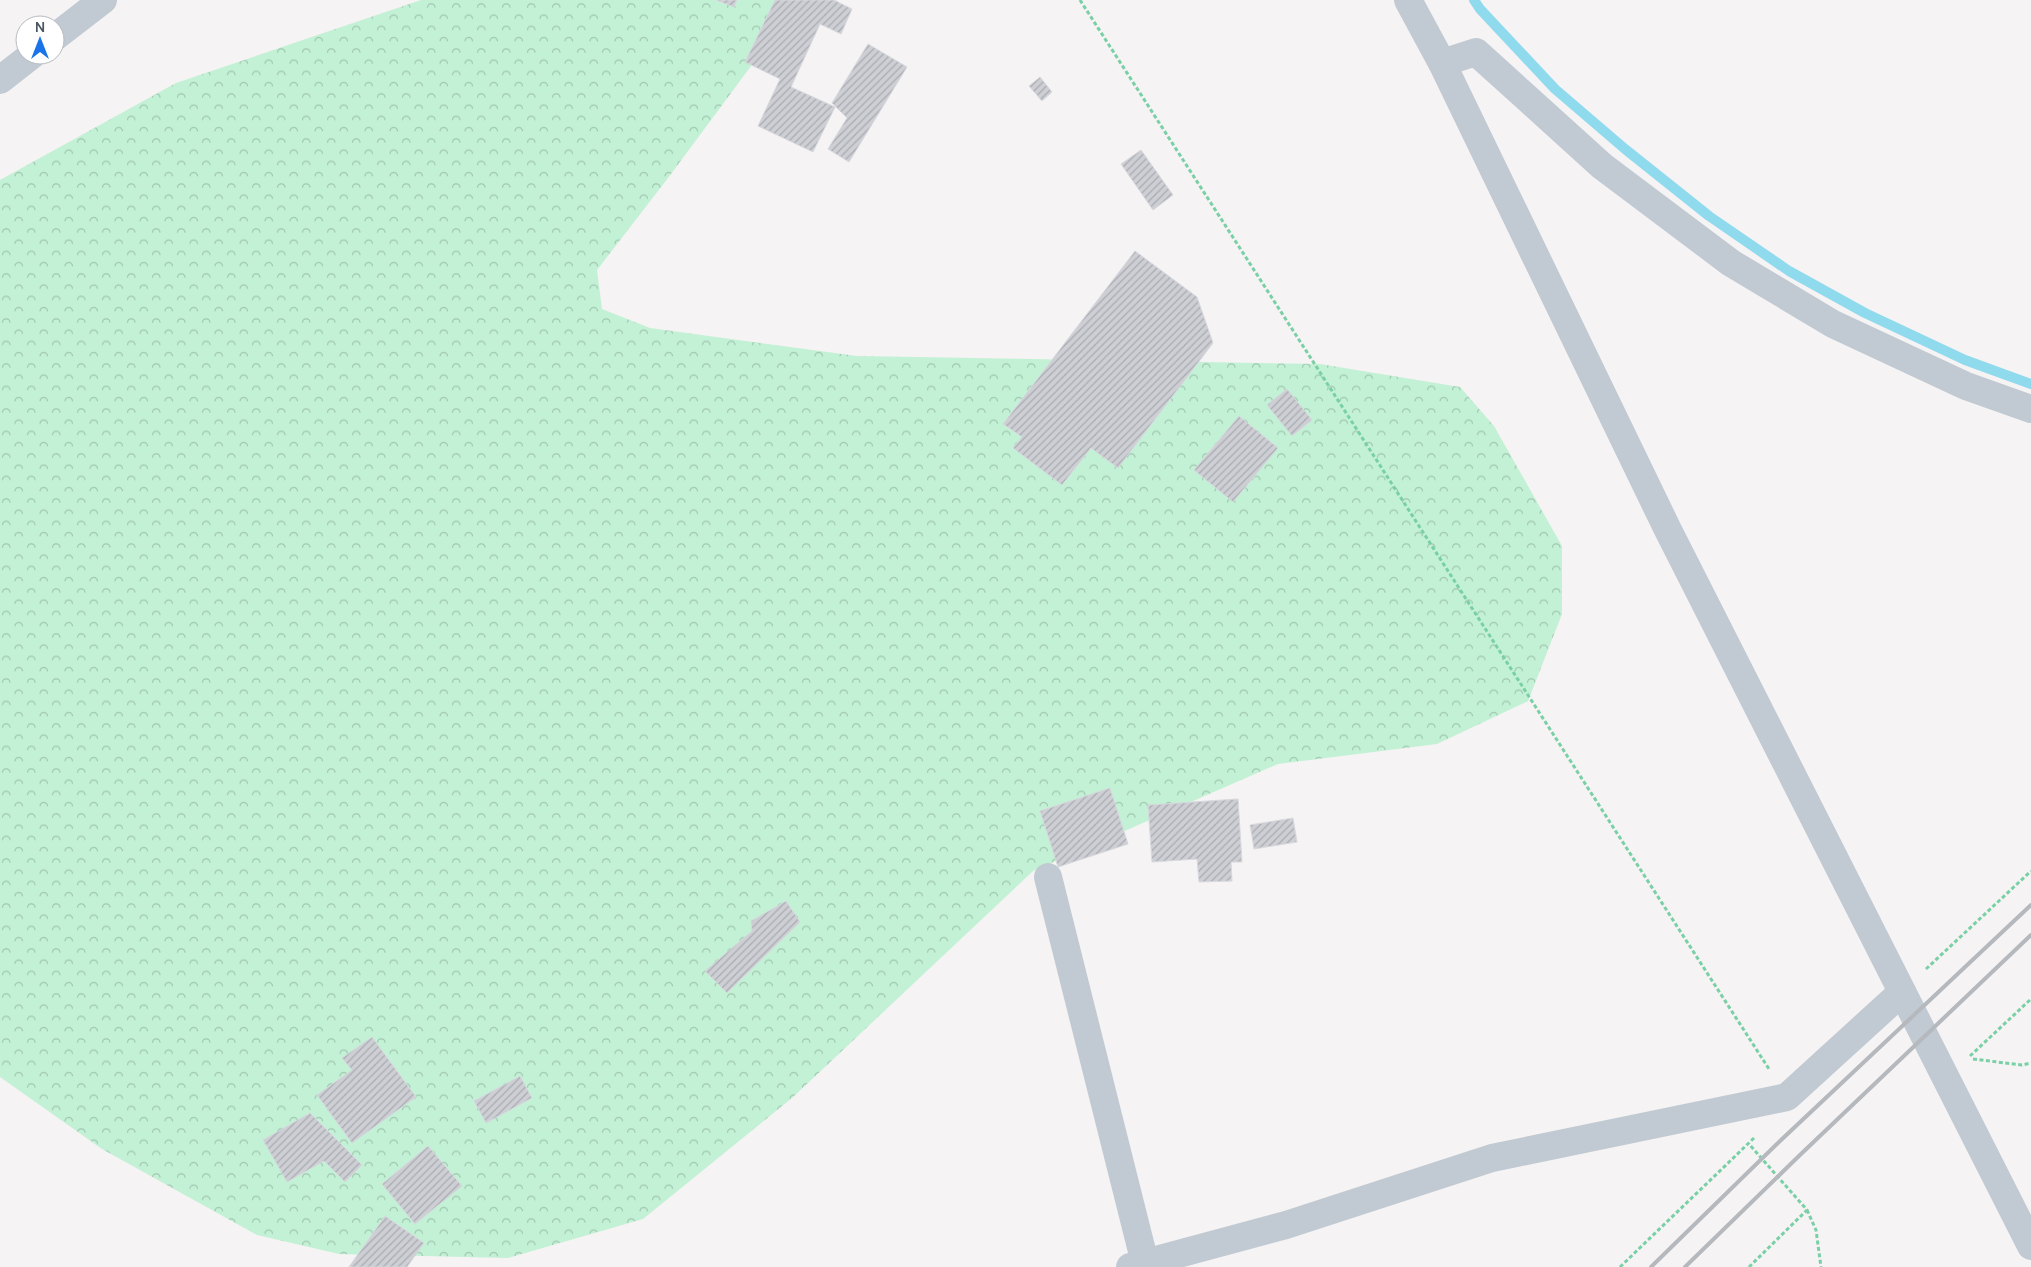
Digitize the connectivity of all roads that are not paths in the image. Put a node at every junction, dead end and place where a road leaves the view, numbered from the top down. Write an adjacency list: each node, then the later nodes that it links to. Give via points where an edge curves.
1 (103, 0): 3 (street)
2 (1408, 0): 4 (street)
3 (65, 29)
4 (1442, 63): 7 (street, via 1476,52 1602,166 1731,263 1833,324 1966,386); 9 (street, via 1668,528)
5 (19, 65): 6 (street)
6 (0, 80)
7 (2031, 409)
8 (1048, 877): 11 (street)
9 (1902, 992): 10 (street); 11 (street, via 1788,1097 1492,1158 1286,1225)
10 (2031, 1246)
11 (1138, 1265)

